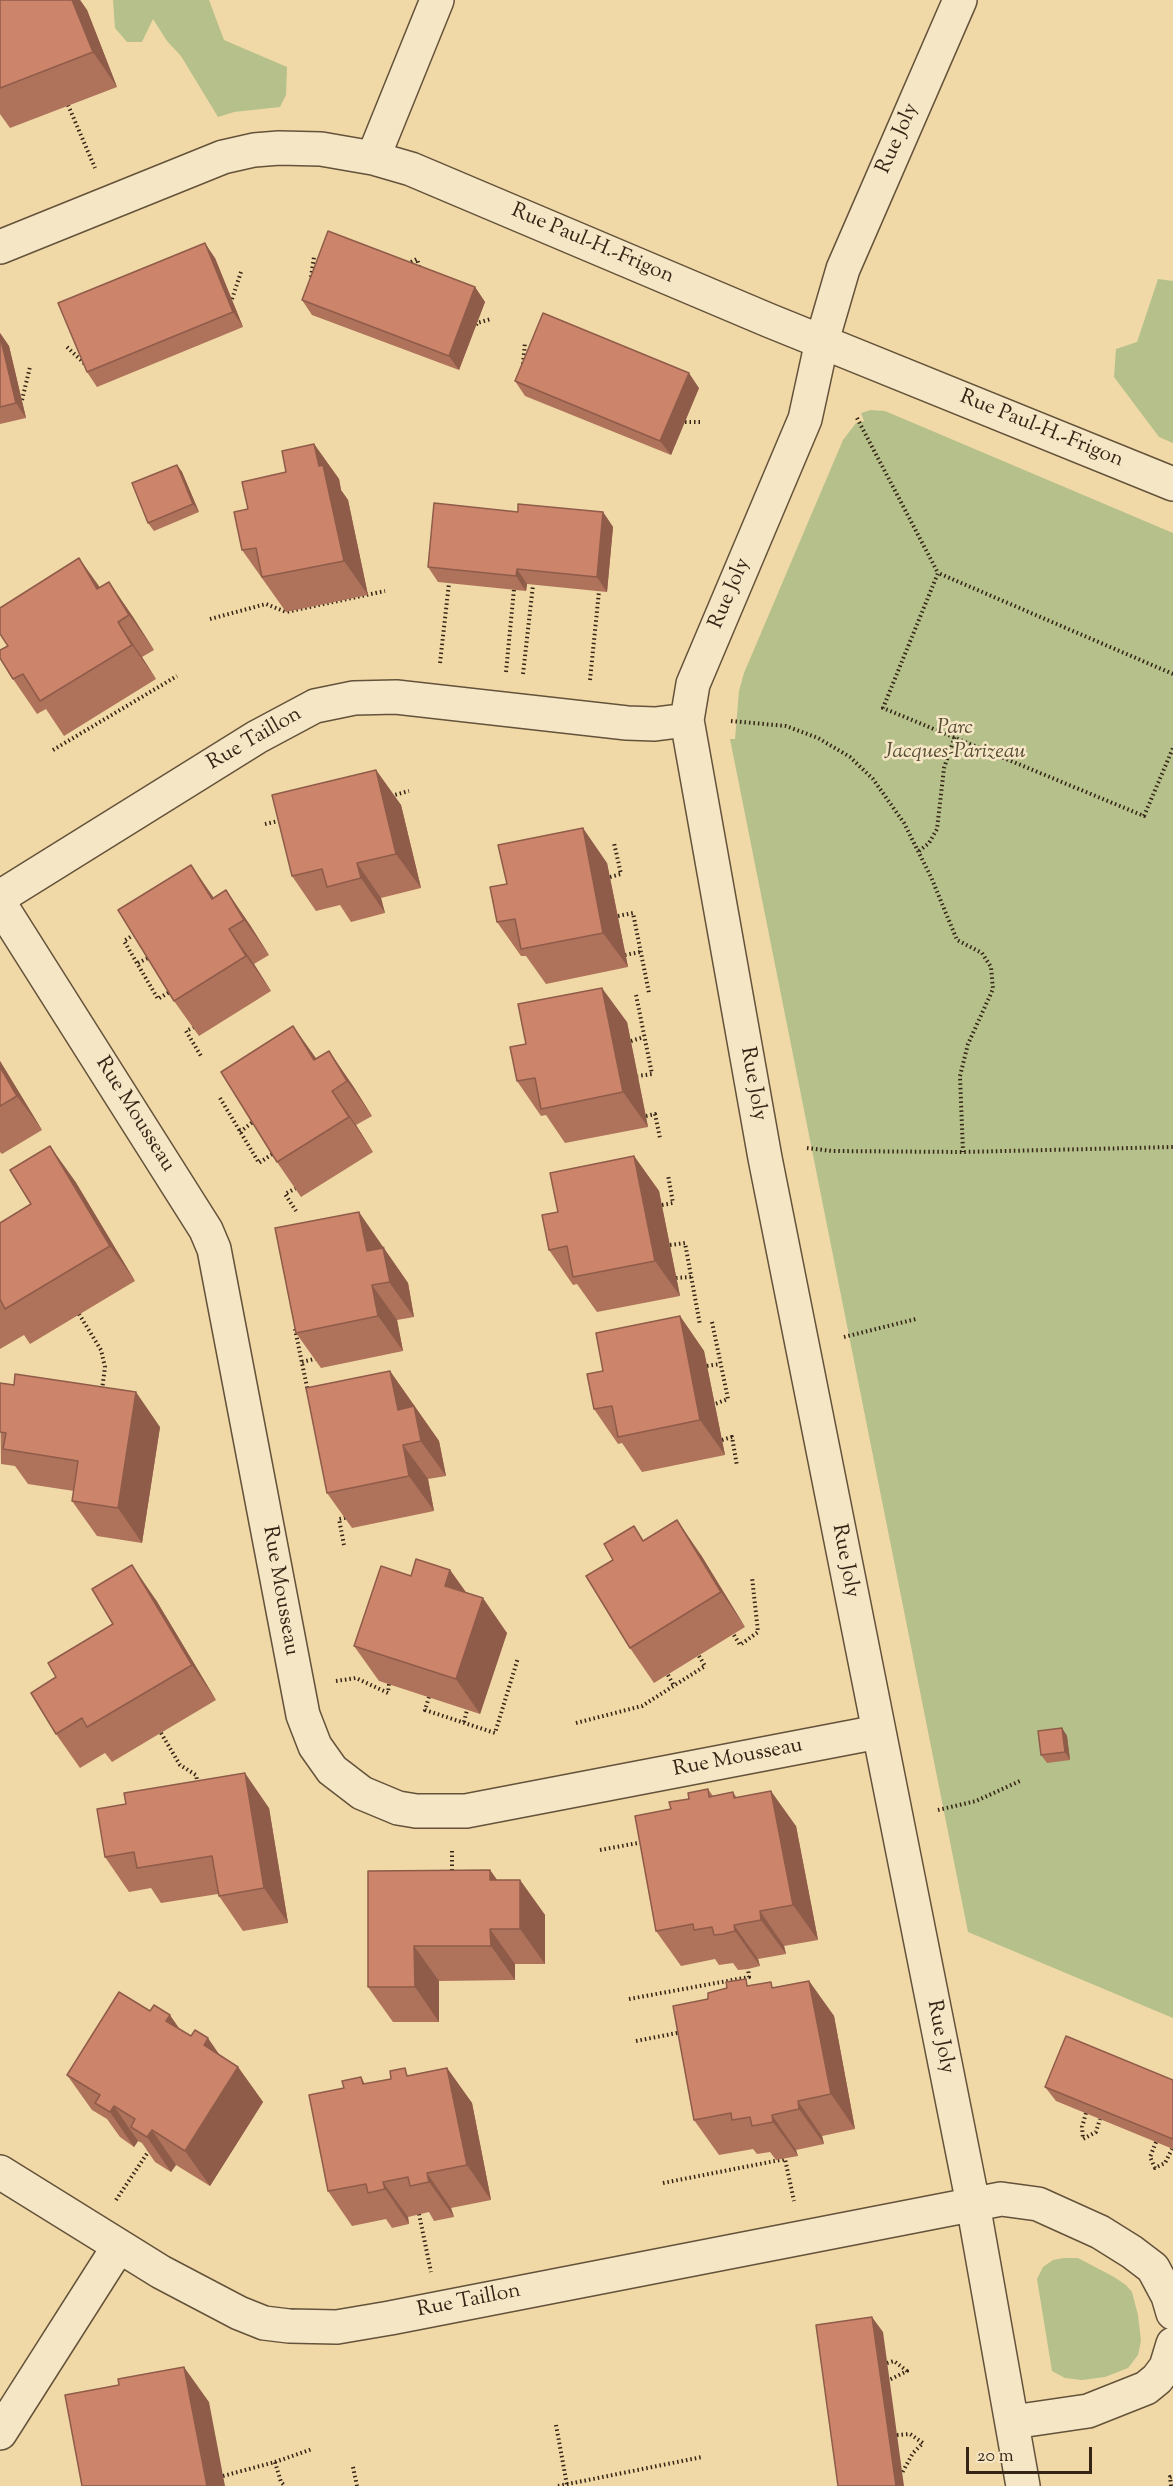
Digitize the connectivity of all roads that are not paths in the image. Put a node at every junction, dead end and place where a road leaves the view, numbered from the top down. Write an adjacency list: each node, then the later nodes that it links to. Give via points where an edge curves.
1 (437, 0): 3 (street)
2 (960, 0): 5 (street, Rue Joly, via 843,269)
3 (373, 158): 4 (street, Rue Paul-H.-Frigon, via 321,149 279,148 223,157); 5 (street, Rue Paul-H.-Frigon, via 420,172)
4 (0, 247)
5 (822, 340): 6 (street, Rue Paul-H.-Frigon); 7 (street, Rue Joly, via 805,418 693,684)
6 (1173, 484)
7 (687, 720): 8 (street, Rue Taillon, via 655,724 586,719 377,696 315,706 257,737); 10 (street, Rue Joly, via 765,1158)
8 (0, 897)
9 (0, 904): 10 (street, Rue Mousseau, via 206,1230 214,1249 303,1715 315,1746 346,1783 398,1808 466,1811)
10 (878, 1732): 12 (street, Rue Joly)
11 (0, 2172): 13 (street, Rue Taillon)
12 (973, 2204): 13 (street, Rue Taillon, via 337,2327 264,2323 170,2277); 14 (street, via 1001,2199 1038,2204 1100,2232 1153,2268); 16 (street, Rue Joly)
13 (107, 2239): 17 (street)
14 (1173, 2313)
15 (1173, 2344): 16 (street, via 1166,2367 1146,2388 1088,2410)
16 (1013, 2422): 18 (street, Rue Joly)
17 (0, 2433)
18 (1023, 2486)

